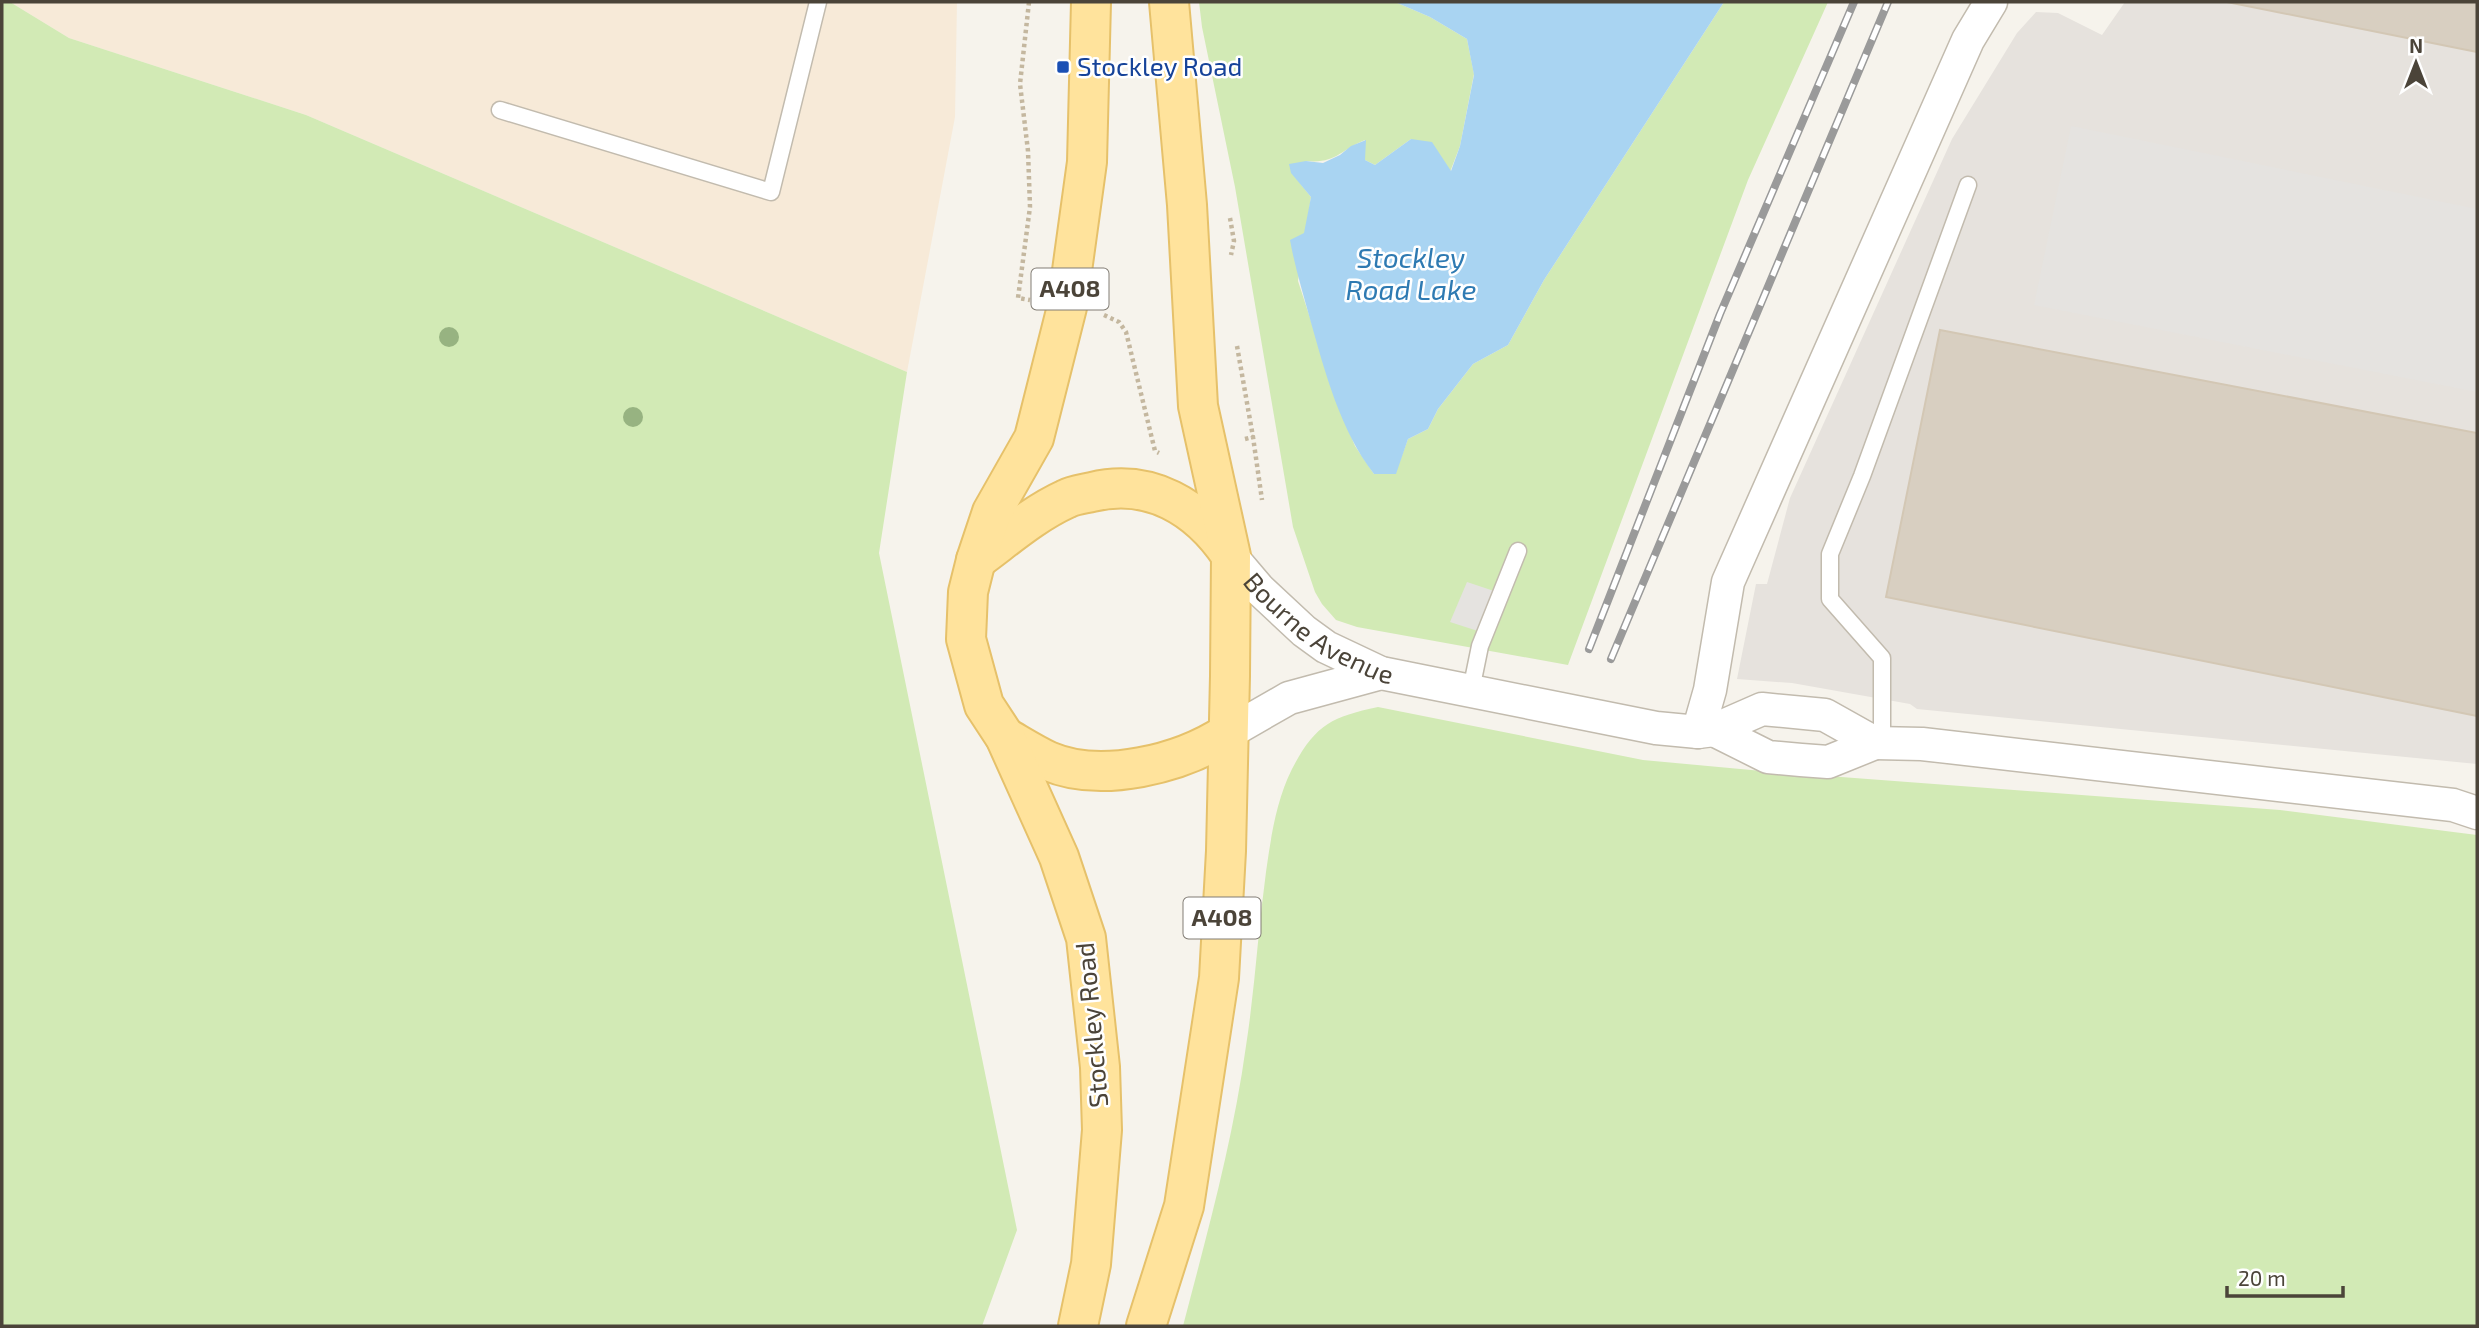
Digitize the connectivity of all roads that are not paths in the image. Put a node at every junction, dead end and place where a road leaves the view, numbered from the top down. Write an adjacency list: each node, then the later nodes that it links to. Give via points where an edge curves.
1 (818, 2): 5 (lane, via 771,192)
2 (1091, 2): 9 (main road, Stockley Road / A408, via 1087,162 1065,318 1034,438 992,512)
3 (1169, 2): 8 (main road, A408, via 1198,406)
4 (1992, 2): 12 (street, via 1968,40 1728,582)
5 (500, 110)
6 (1968, 185): 15 (lane, via 1863,476 1830,554 1830,599 1882,658)
7 (1518, 551): 11 (lane, via 1480,646)
8 (1231, 556): 9 (main road, via 1215,533 1174,502 1152,491 1110,487 1068,498); 10 (street, Bourne Avenue, via 1304,631 1326,647); 13 (main road, A408)
9 (976, 560): 14 (main road, Stockley Road / A408, via 968,592 966,639 984,705)
10 (1381, 673): 11 (street); 13 (street, Bourne Avenue, via 1289,698)
11 (1471, 691): 12 (street, via 1656,728)
12 (1706, 731): 15 (street, via 1768,757 1828,762); 15 (street, via 1762,709 1825,715)
13 (1228, 733): 14 (main road, Stockley Road, via 1209,746 1148,767 1103,770 1049,762); 18 (main road, A408, via 1219,978 1184,1206)
14 (1005, 737): 17 (main road, Stockley Road / A408, via 1059,857 1086,938 1100,1067 1101,1130 1091,1264)
15 (1879, 743): 16 (street, via 1922,744)
16 (2469, 807)
17 (1078, 1326)
18 (1146, 1326)

